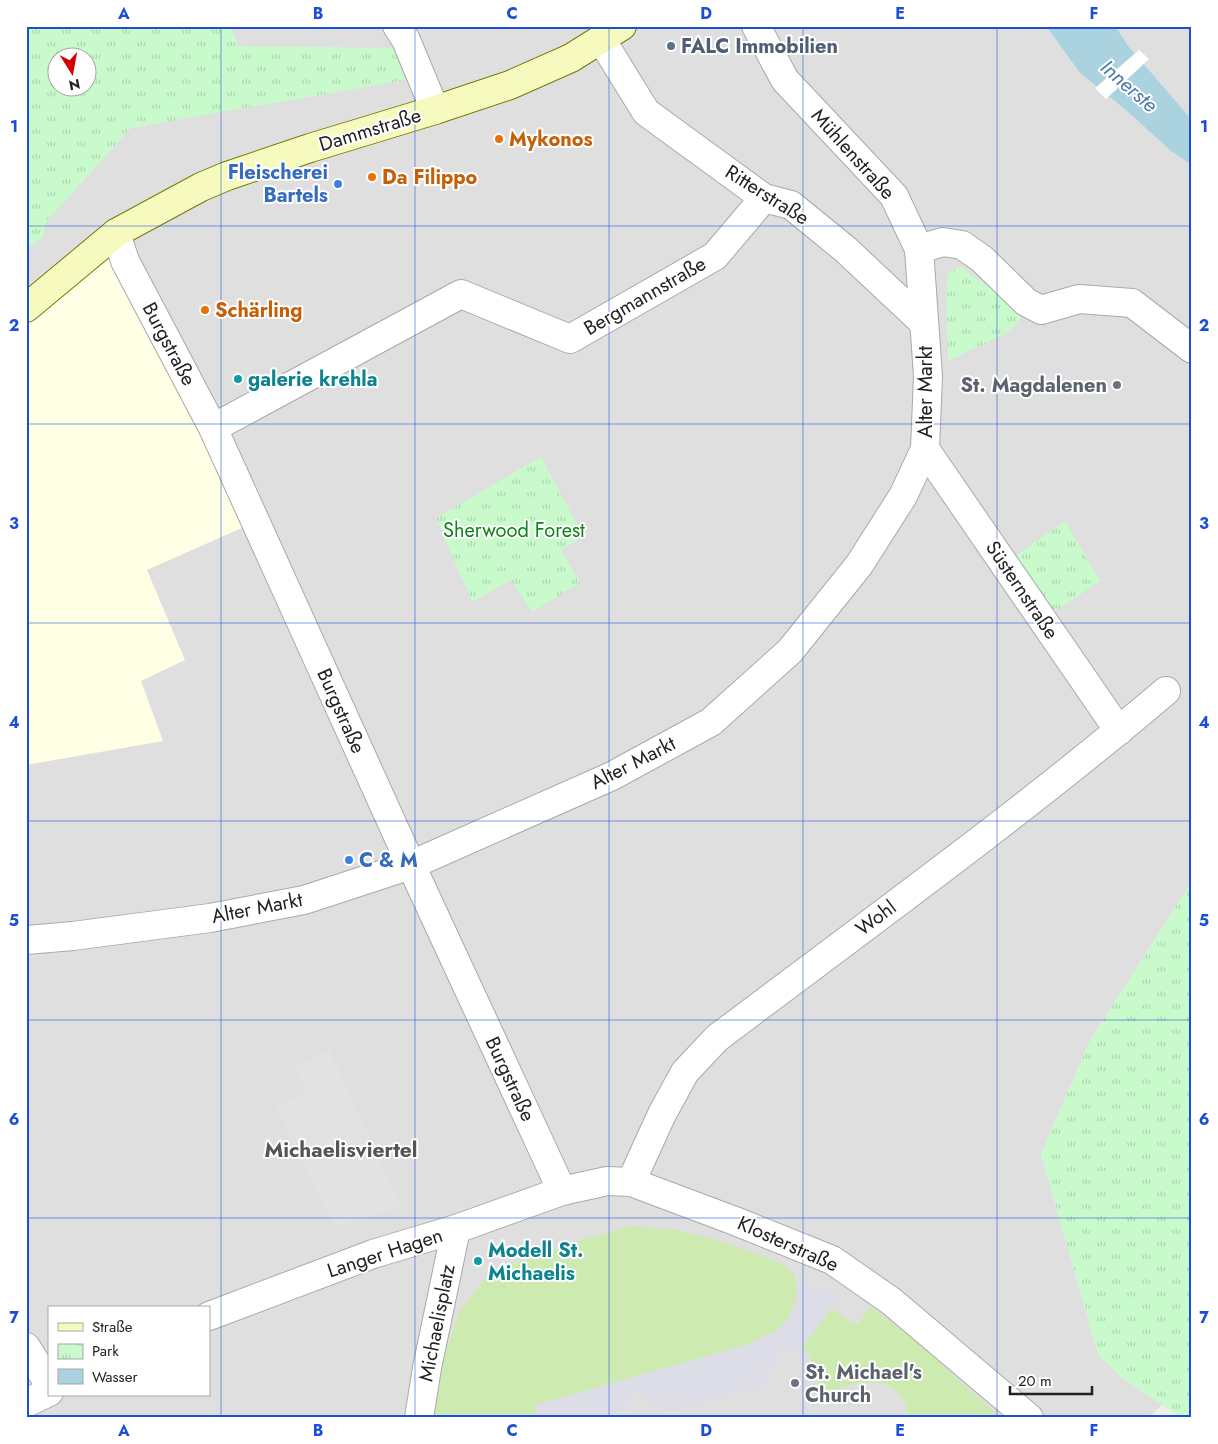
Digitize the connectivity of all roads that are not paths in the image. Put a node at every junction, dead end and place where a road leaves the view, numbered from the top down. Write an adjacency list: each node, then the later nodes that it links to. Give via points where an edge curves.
1 (397, 26): 4 (street)
2 (756, 26): 7 (street, Mühlenstraße, via 785,80 894,196)
3 (612, 33): 4 (street, Dammstraße, via 570,58 510,85); 5 (street, Ritterstraße, via 646,112)
4 (435, 110): 6 (street, Dammstraße, via 227,176)
5 (764, 198): 9 (street, Ritterstraße, via 791,205 845,249); 11 (street, Bergmannstraße, via 715,256 570,339 461,294)
6 (116, 233): 8 (street, Dammstraße); 11 (street, Burgstraße, via 125,261)
7 (920, 250): 9 (street, Alter Markt); 10 (street, via 943,242 962,245 1026,302 1041,310 1079,299 1132,303)
8 (26, 308)
9 (924, 323): 12 (street, Alter Markt, via 928,376)
10 (1192, 349)
11 (213, 428): 15 (street, Burgstraße)
12 (925, 449): 14 (street, Süsternstraße); 15 (street, Alter Markt, via 903,496 859,564 790,651 711,722 612,776)
13 (1166, 691): 14 (street, Wohl)
14 (1119, 731): 17 (street, Wohl, via 718,1038 685,1072)
15 (411, 865): 16 (street, Alter Markt, via 304,900 210,918); 18 (street, Burgstraße)
16 (26, 940)
17 (630, 1182): 18 (street, Klosterstraße, via 607,1181); 26 (street, Klosterstraße, via 832,1260 891,1301)
18 (562, 1191): 19 (street, Langer Hagen)
19 (456, 1229): 20 (street, Langer Hagen, via 373,1254); 25 (street, Michaelisplatz, via 426,1368)
20 (210, 1316)
21 (26, 1347): 22 (street)
22 (48, 1382)
23 (48, 1392): 24 (street)
24 (26, 1403)
25 (419, 1418)
26 (1029, 1418)

